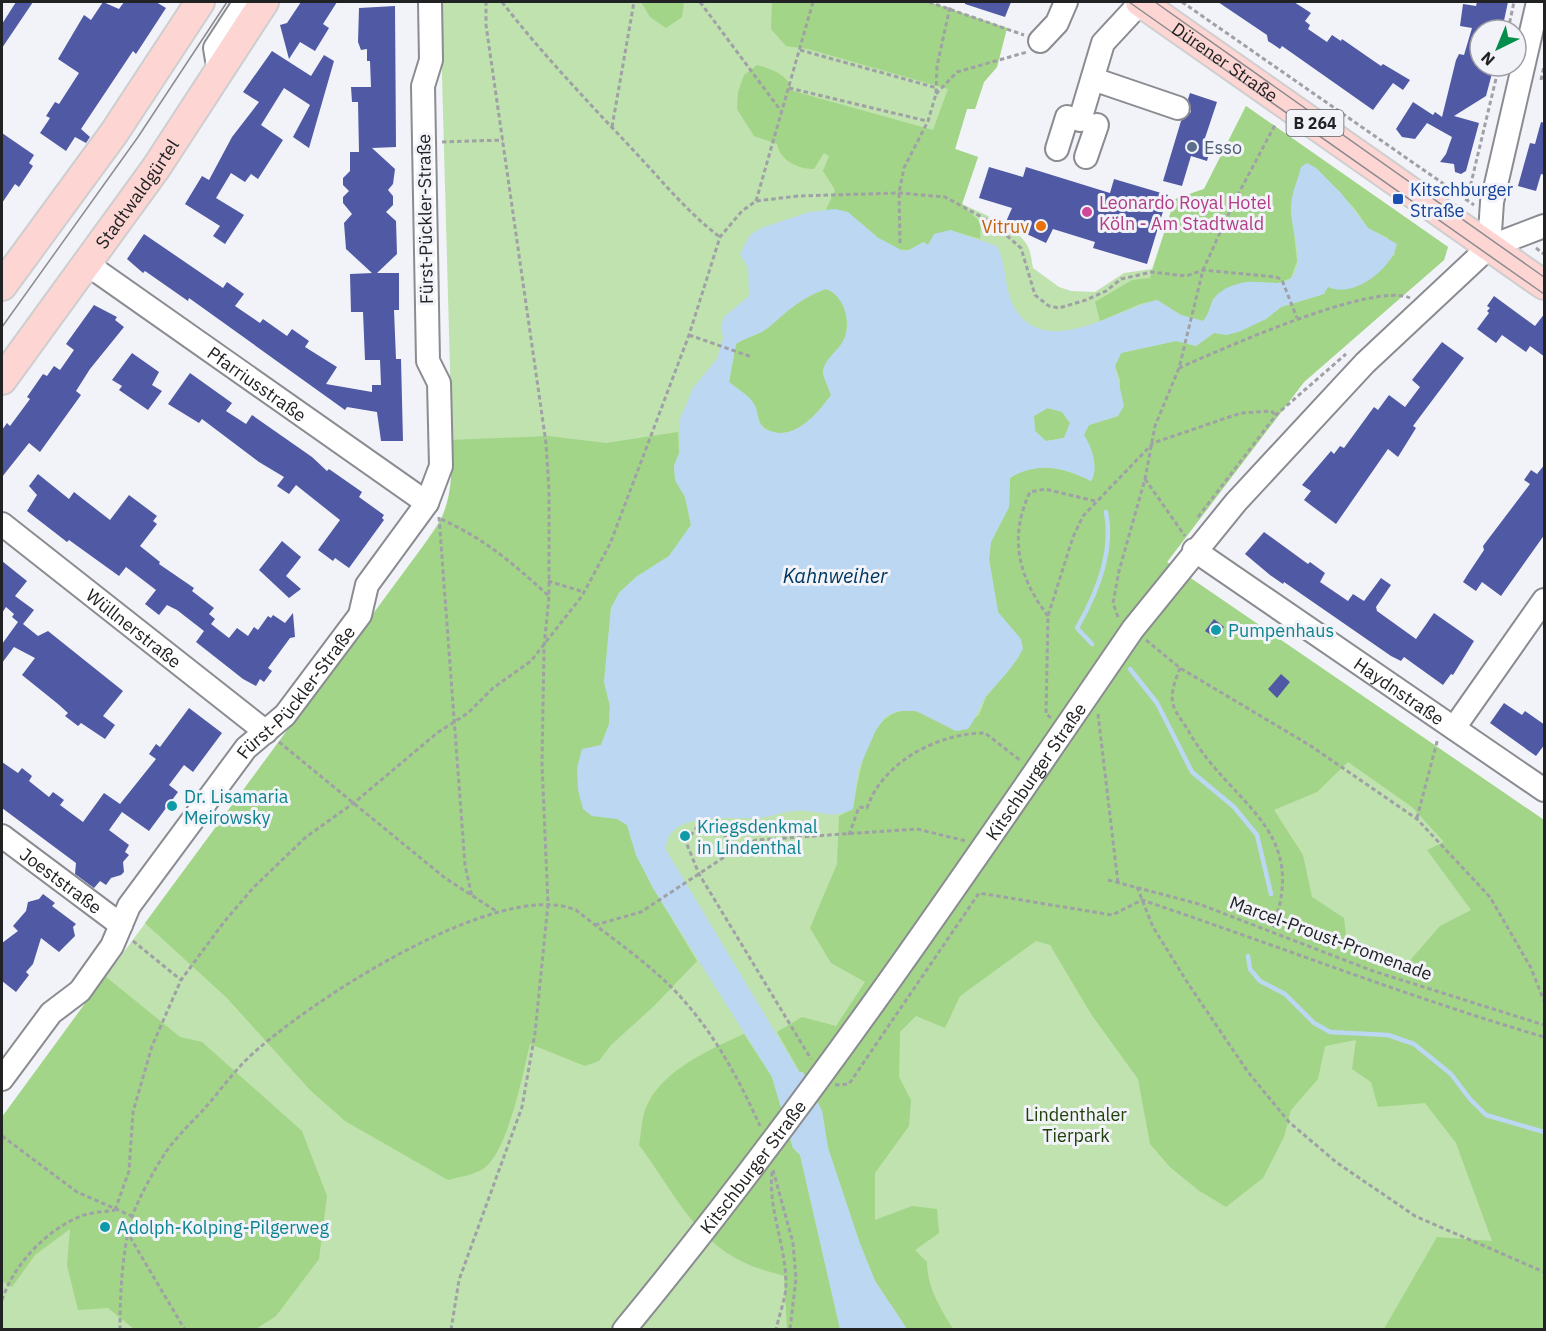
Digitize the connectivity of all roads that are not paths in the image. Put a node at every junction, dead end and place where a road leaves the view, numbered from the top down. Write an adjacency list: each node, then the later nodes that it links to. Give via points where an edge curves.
1 (200, 2): 19 (main road, via 114,133)
2 (244, 2): 9 (street, via 215,48)
3 (264, 2): 9 (main road, Stadtwaldgürtel)
4 (430, 2): 21 (street, Fürst-Pückler-Straße, via 430,60 423,86 428,361 439,383 441,465)
5 (1066, 2): 8 (street, via 1057,23)
6 (1141, 2): 10 (street, via 1103,43); 16 (main road, Dürener Straße / B 264)
7 (1538, 2): 16 (street, via 1492,202)
8 (1040, 41)
9 (219, 72): 17 (main road, Stadtwaldgürtel)
10 (1093, 79): 11 (street); 12 (street)
11 (1178, 108)
12 (1081, 121): 13 (street); 14 (street)
13 (1057, 149)
14 (1086, 158)
15 (1545, 226): 16 (street, Kitschburger Straße)
16 (1489, 247): 18 (main road, Dürener Straße / B 264); 23 (street, Kitschburger Straße, via 1418,301)
17 (87, 264): 20 (main road, Stadtwaldgürtel); 21 (street, Pfarriusstraße)
18 (1545, 285)
19 (2, 286)
20 (2, 380)
21 (434, 511): 26 (street, Fürst-Pückler-Straße, via 367,585 360,615 285,715)
22 (2, 524): 26 (street, Wüllnerstraße)
23 (1192, 540): 25 (street, Haydnstraße); 31 (street, Kitschburger Straße, via 818,1081)
24 (1545, 600): 25 (street)
25 (1451, 726): 27 (street, Haydnstraße)
26 (266, 732): 29 (street, Fürst-Pückler-Straße, via 246,748 129,906)
27 (1545, 790)
28 (2, 836): 29 (street, Joeststraße)
29 (120, 928): 30 (street, Fürst-Pückler-Straße, via 80,991 51,1013)
30 (2, 1078)
31 (624, 1329)

